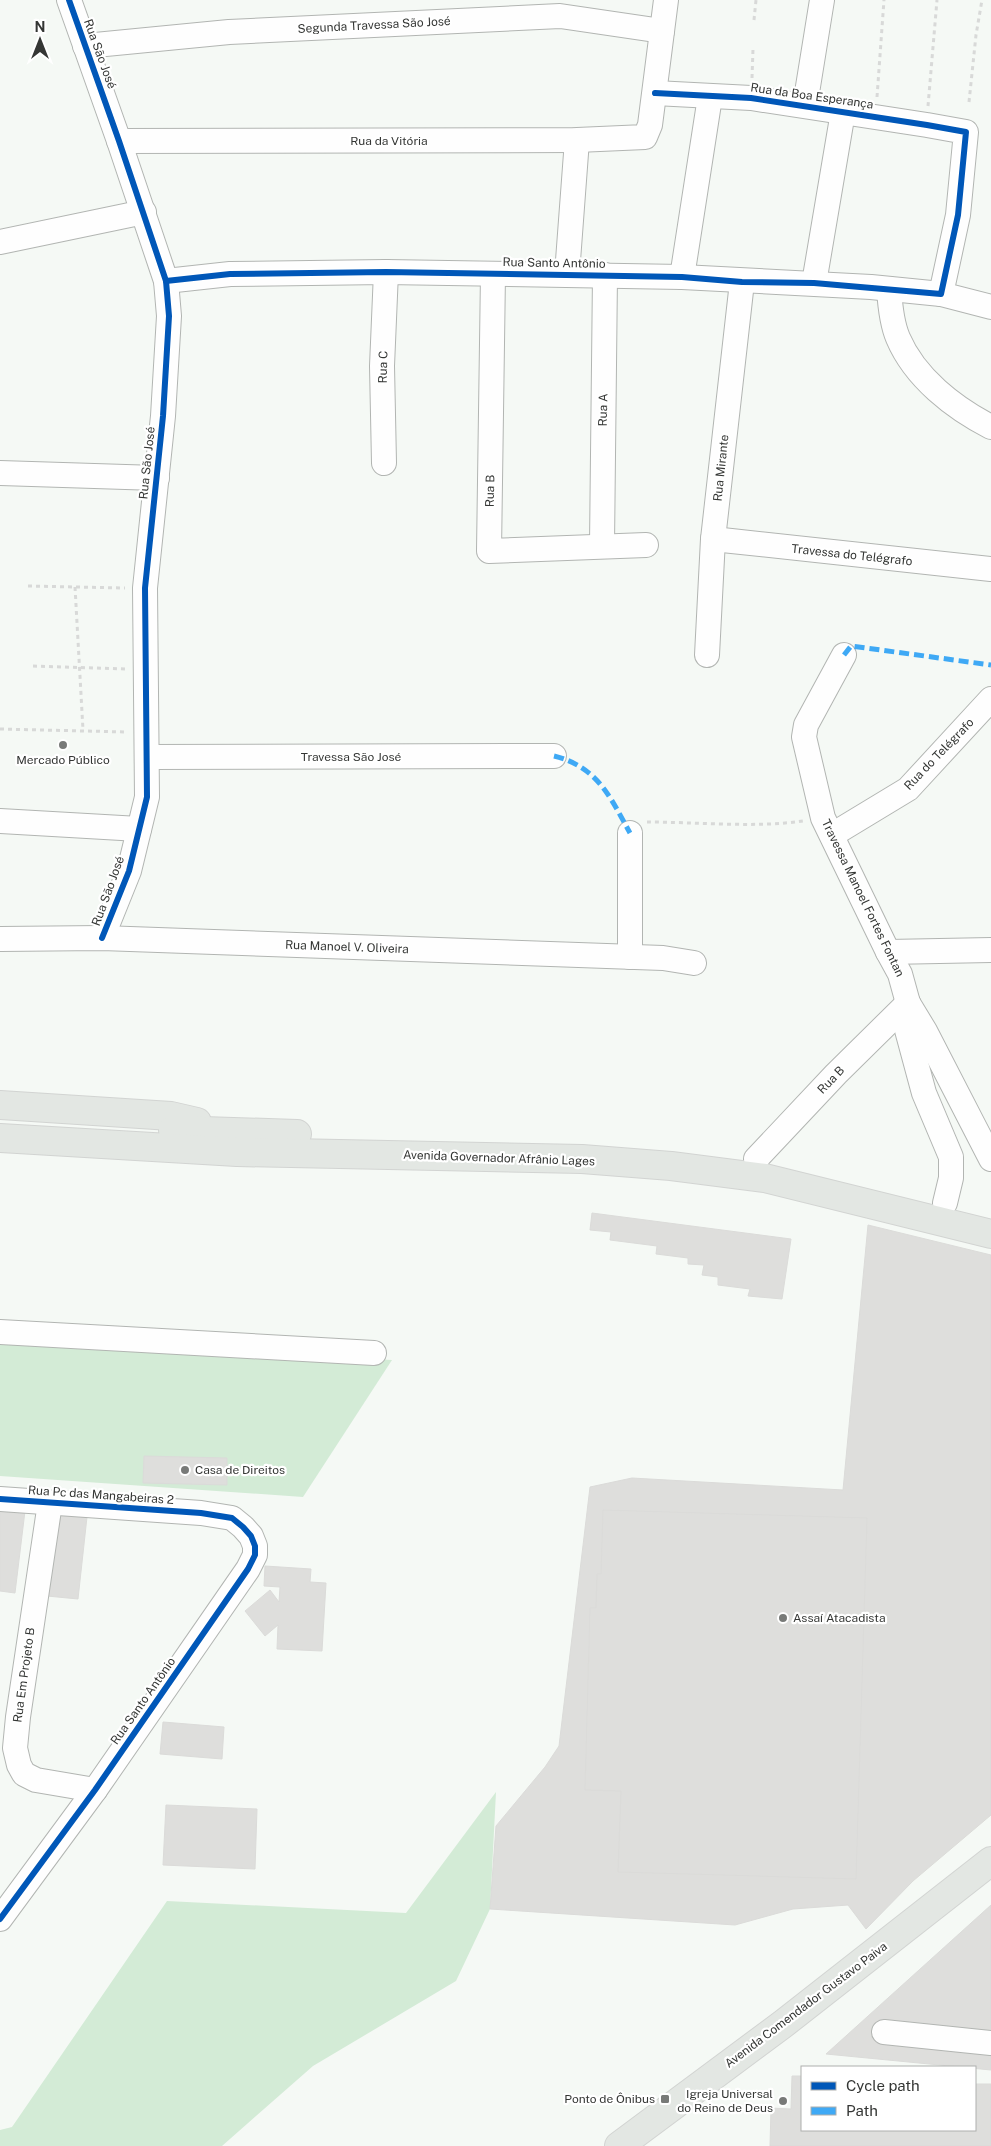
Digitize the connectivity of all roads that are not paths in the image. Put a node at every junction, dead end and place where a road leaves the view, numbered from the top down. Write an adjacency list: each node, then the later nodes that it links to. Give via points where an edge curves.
1 (69, 0): 6 (street, Rua São José)
2 (666, 0): 5 (street)
3 (822, 0): 9 (street)
4 (536, 8): 5 (street, Segunda Travessa São José, via 560,16); 6 (street, Segunda Travessa São José)
5 (662, 31): 7 (street)
6 (85, 46): 12 (street, Rua São José)
7 (655, 93): 8 (street, Rua da Boa Esperança); 11 (street, Rua da Vitória, via 645,137)
8 (710, 97): 9 (street, Rua da Boa Esperança); 19 (street)
9 (805, 105): 10 (street, Rua da Boa Esperança)
10 (843, 112): 22 (street); 24 (street, Rua da Boa Esperança, via 966,132 958,215)
11 (577, 140): 12 (street, Rua da Vitória); 17 (street)
12 (119, 141): 13 (street, Rua São José)
13 (144, 212): 14 (street); 20 (street, Rua São José)
14 (0, 242)
15 (386, 272): 16 (street, Rua Santo Antônio); 20 (street, Rua Santo Antônio, via 230,274); 27 (street, Rua C, via 382,366)
16 (492, 274): 17 (street, Rua Santo Antônio); 31 (street, Rua B, via 489,550)
17 (567, 274): 18 (street, Rua Santo Antônio)
18 (605, 275): 19 (street, Rua Santo Antônio); 31 (street, Rua A)
19 (682, 277): 21 (street, Rua Santo Antônio)
20 (166, 281): 29 (street, Rua São José, via 169,316)
21 (742, 282): 22 (street, Rua Santo Antônio); 30 (street, Rua Mirante)
22 (814, 283): 23 (street, Rua Santo Antônio)
23 (889, 290): 24 (street, Rua Santo Antônio); 26 (street, via 898,338 916,368 944,397)
24 (941, 294): 25 (street, Rua Santo Antônio)
25 (991, 307)
26 (991, 427)
27 (384, 463)
28 (0, 473): 29 (street)
29 (156, 478): 38 (street, Rua São José, via 145,588)
30 (713, 539): 33 (street, Travessa do Telégrafo); 34 (street, Rua Mirante)
31 (602, 545): 32 (street, Rua B)
32 (646, 545)
33 (991, 569)
34 (707, 655)
35 (844, 655): 40 (street, Travessa Manoel Fortes Fontan, via 806,724 804,737)
36 (991, 699): 40 (street, Rua do Telégrafo, via 908,789)
37 (554, 756): 38 (street, Travessa São José)
38 (148, 757): 41 (street, Rua São José, via 147,797)
39 (0, 821): 41 (street)
40 (828, 826): 46 (street, Travessa Manoel Fortes Fontan)
41 (140, 829): 43 (street, Rua São José, via 129,871)
42 (630, 833): 47 (street)
43 (102, 938): 44 (street, Rua Manoel V. Oliveira); 47 (street, Rua Manoel V. Oliveira)
44 (0, 939)
45 (991, 950): 46 (street)
46 (888, 952): 49 (street, Travessa Manoel Fortes Fontan, via 900,974)
47 (630, 957): 48 (street, Rua Manoel V. Oliveira)
48 (694, 963)
49 (908, 1003): 54 (street, Travessa Manoel Fortes Fontan); 56 (street, Travessa Manoel Fortes Fontan, via 907,1030 924,1093); 57 (street, Rua B)
50 (0, 1105): 53 (main road, via 171,1116)
51 (0, 1122): 53 (main road, Avenida Governador Afrânio Lages)
52 (0, 1138): 53 (main road, Avenida Governador Afrânio Lages)
53 (241, 1142): 55 (main road, via 66,1158); 57 (main road, Avenida Governador Afrânio Lages, via 584,1144); 60 (main road, Avenida Governador Afrânio Lages, via 670,1166 765,1178)
54 (988, 1145): 56 (street)
55 (0, 1156)
56 (951, 1158): 58 (street, Travessa Manoel Fortes Fontan, via 951,1178)
57 (756, 1159): 58 (main road, Avenida Governador Afrânio Lages, via 853,1179)
58 (945, 1203): 59 (main road, Avenida Governador Afrânio Lages)
59 (991, 1216)
60 (991, 1234)
61 (0, 1332): 62 (street)
62 (374, 1353)
63 (0, 1499): 64 (street, Rua Pc das Mangabeiras 2)
64 (50, 1503): 65 (street, Rua Pc das Mangabeiras 2); 66 (street, Rua Em Projeto B, via 15,1748 24,1774 36,1780)
65 (201, 1513): 66 (street, Rua Santo Antônio, via 232,1518 243,1526 251,1536 255,1556)
66 (95, 1790): 68 (street, Rua Santo Antônio)
67 (991, 1862): 72 (main road, Avenida Comendador Gustavo Paiva, via 783,2024)
68 (9, 1893): 69 (street, Rua Santo Antônio)
69 (0, 1919)
70 (884, 2032): 71 (street)
71 (991, 2043)
72 (619, 2146)

